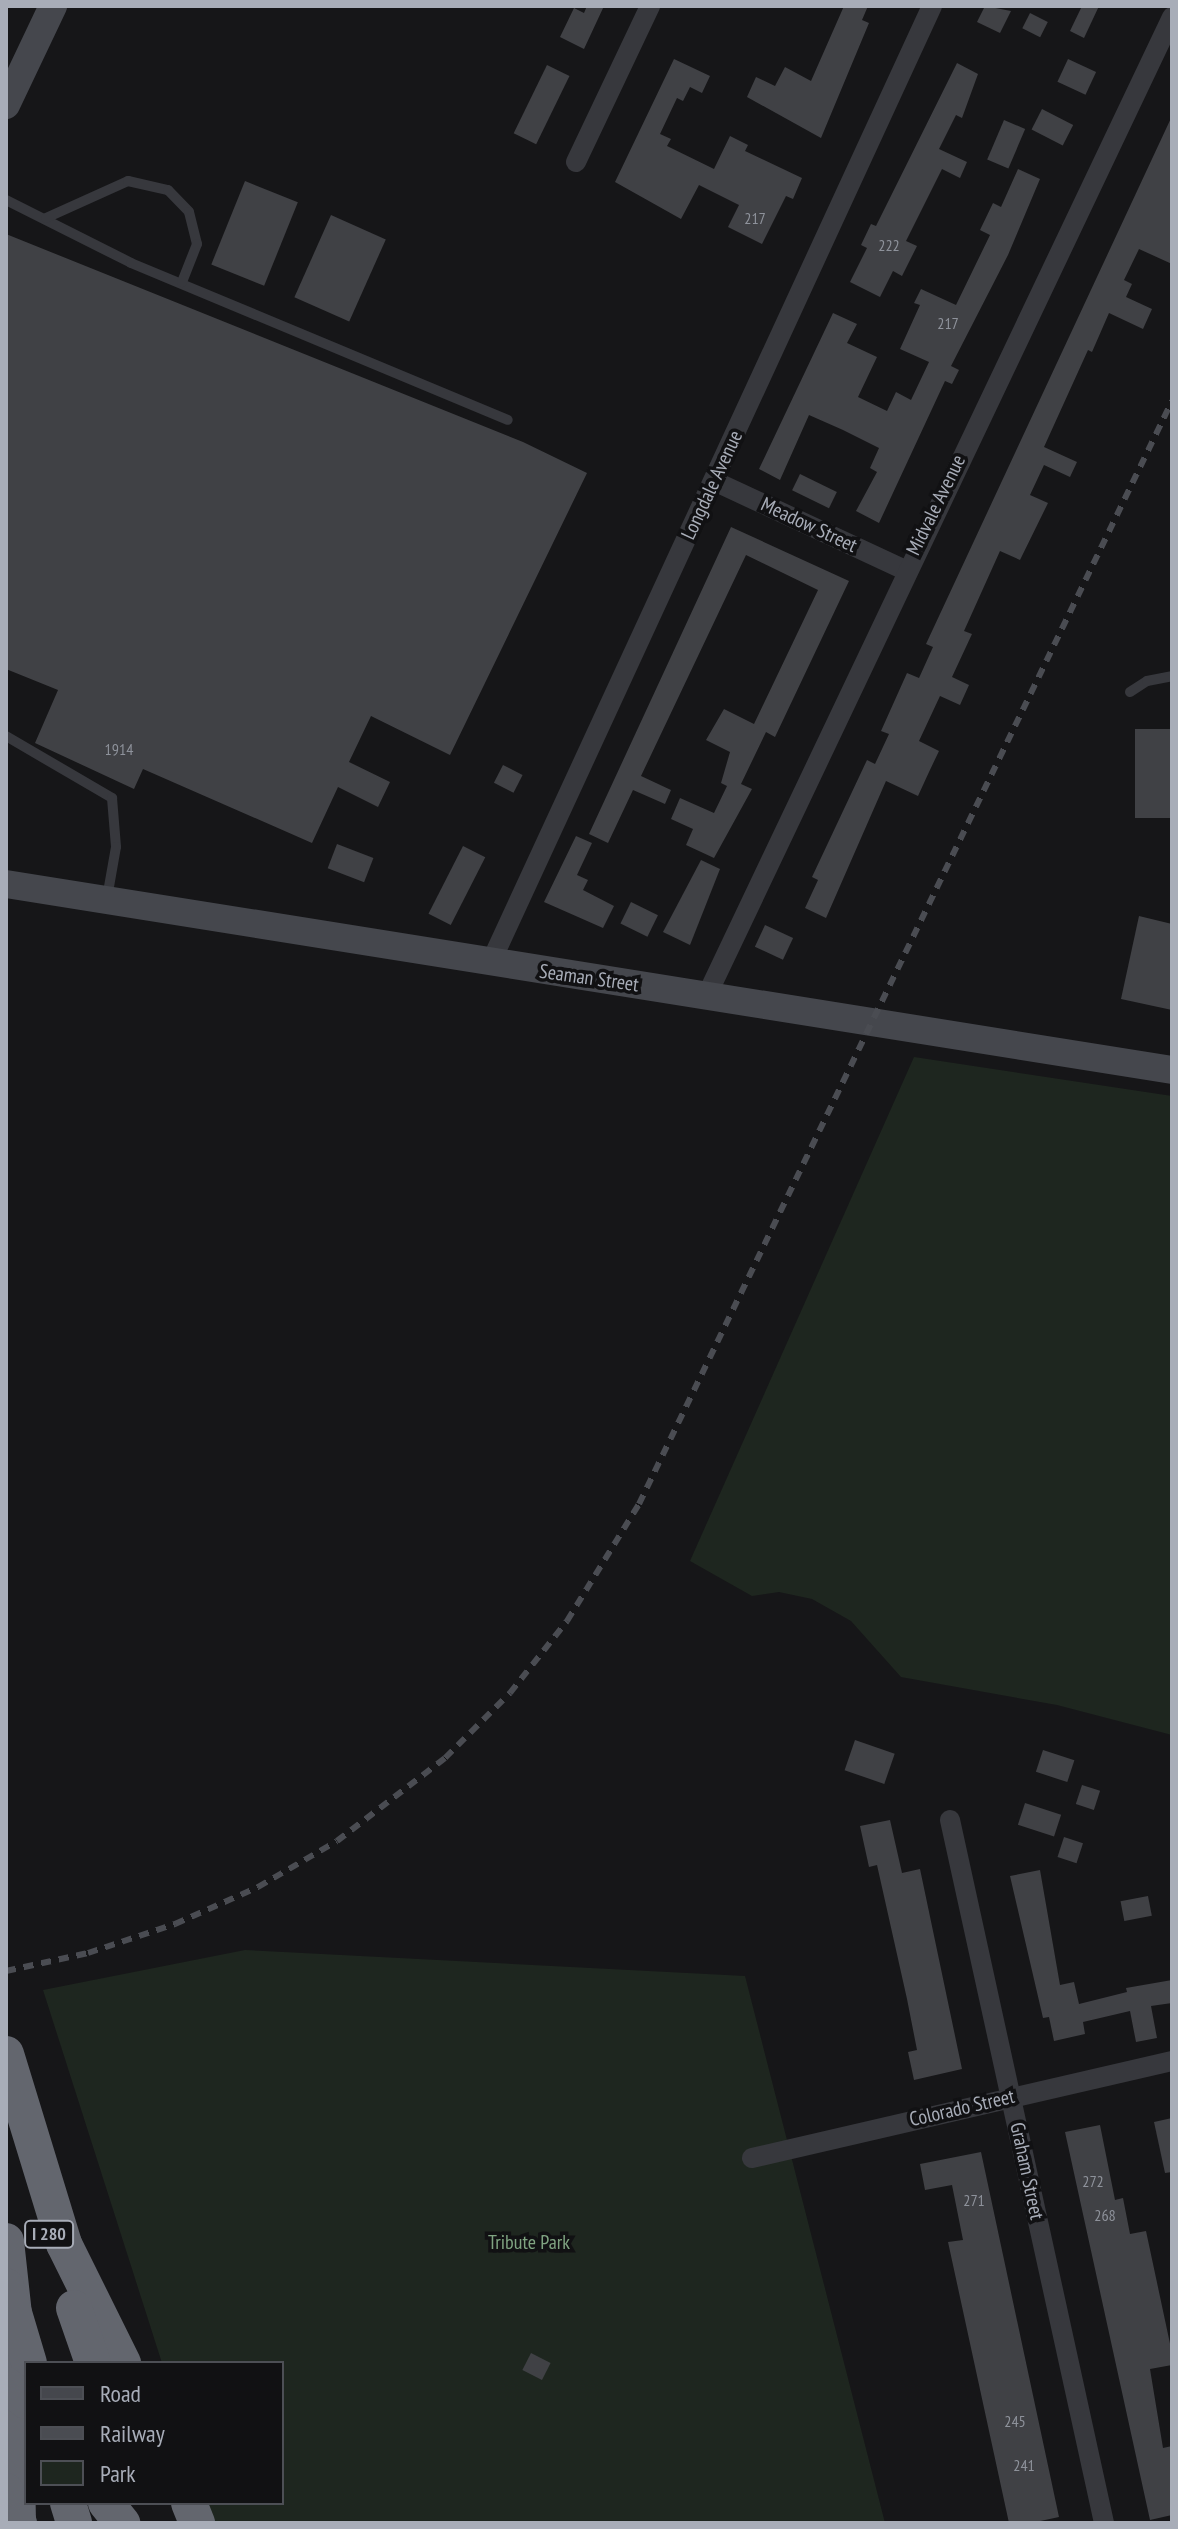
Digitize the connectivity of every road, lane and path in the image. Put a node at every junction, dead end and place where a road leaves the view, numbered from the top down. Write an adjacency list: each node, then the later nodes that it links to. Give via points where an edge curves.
1 (53, 6): 5 (street)
2 (650, 6): 6 (street)
3 (932, 6): 11 (street, Longdale Avenue)
4 (1172, 17): 12 (street, Midvale Avenue)
5 (6, 105)
6 (576, 162)
7 (6, 200): 8 (lane)
8 (46, 218): 9 (lane, via 131,263); 9 (lane, via 128,181 168,190 189,212 197,244)
9 (182, 282): 10 (lane)
10 (508, 420)
11 (714, 481): 12 (street, Meadow Street); 18 (street, Longdale Avenue)
12 (905, 570): 19 (street, Midvale Avenue)
13 (1172, 676): 14 (lane, via 1147,681)
14 (1130, 692)
15 (6, 736): 17 (lane, via 112,798 116,847)
16 (6, 884): 17 (street, Seaman Street)
17 (107, 900): 18 (street, Seaman Street)
18 (490, 964): 19 (street, Seaman Street)
19 (707, 995): 20 (street, Seaman Street)
20 (1172, 1070)
21 (950, 1820): 24 (street, Graham Street)
22 (6, 2054): 31 (highway, via 64,2244)
23 (1172, 2061): 24 (street, Colorado Street)
24 (1011, 2097): 26 (street, Colorado Street); 38 (street, Graham Street)
25 (6, 2106): 30 (highway, I 280)
26 (752, 2158)
27 (6, 2241): 36 (highway, via 15,2330)
28 (6, 2286): 29 (highway, bridge)
29 (28, 2361)
30 (92, 2361)
31 (122, 2361)
32 (6, 2385): 33 (highway, bridge)
33 (24, 2399)
34 (6, 2491): 36 (highway, bridge)
35 (108, 2505): 37 (highway)
36 (19, 2523)
37 (122, 2523)
38 (1104, 2523)

